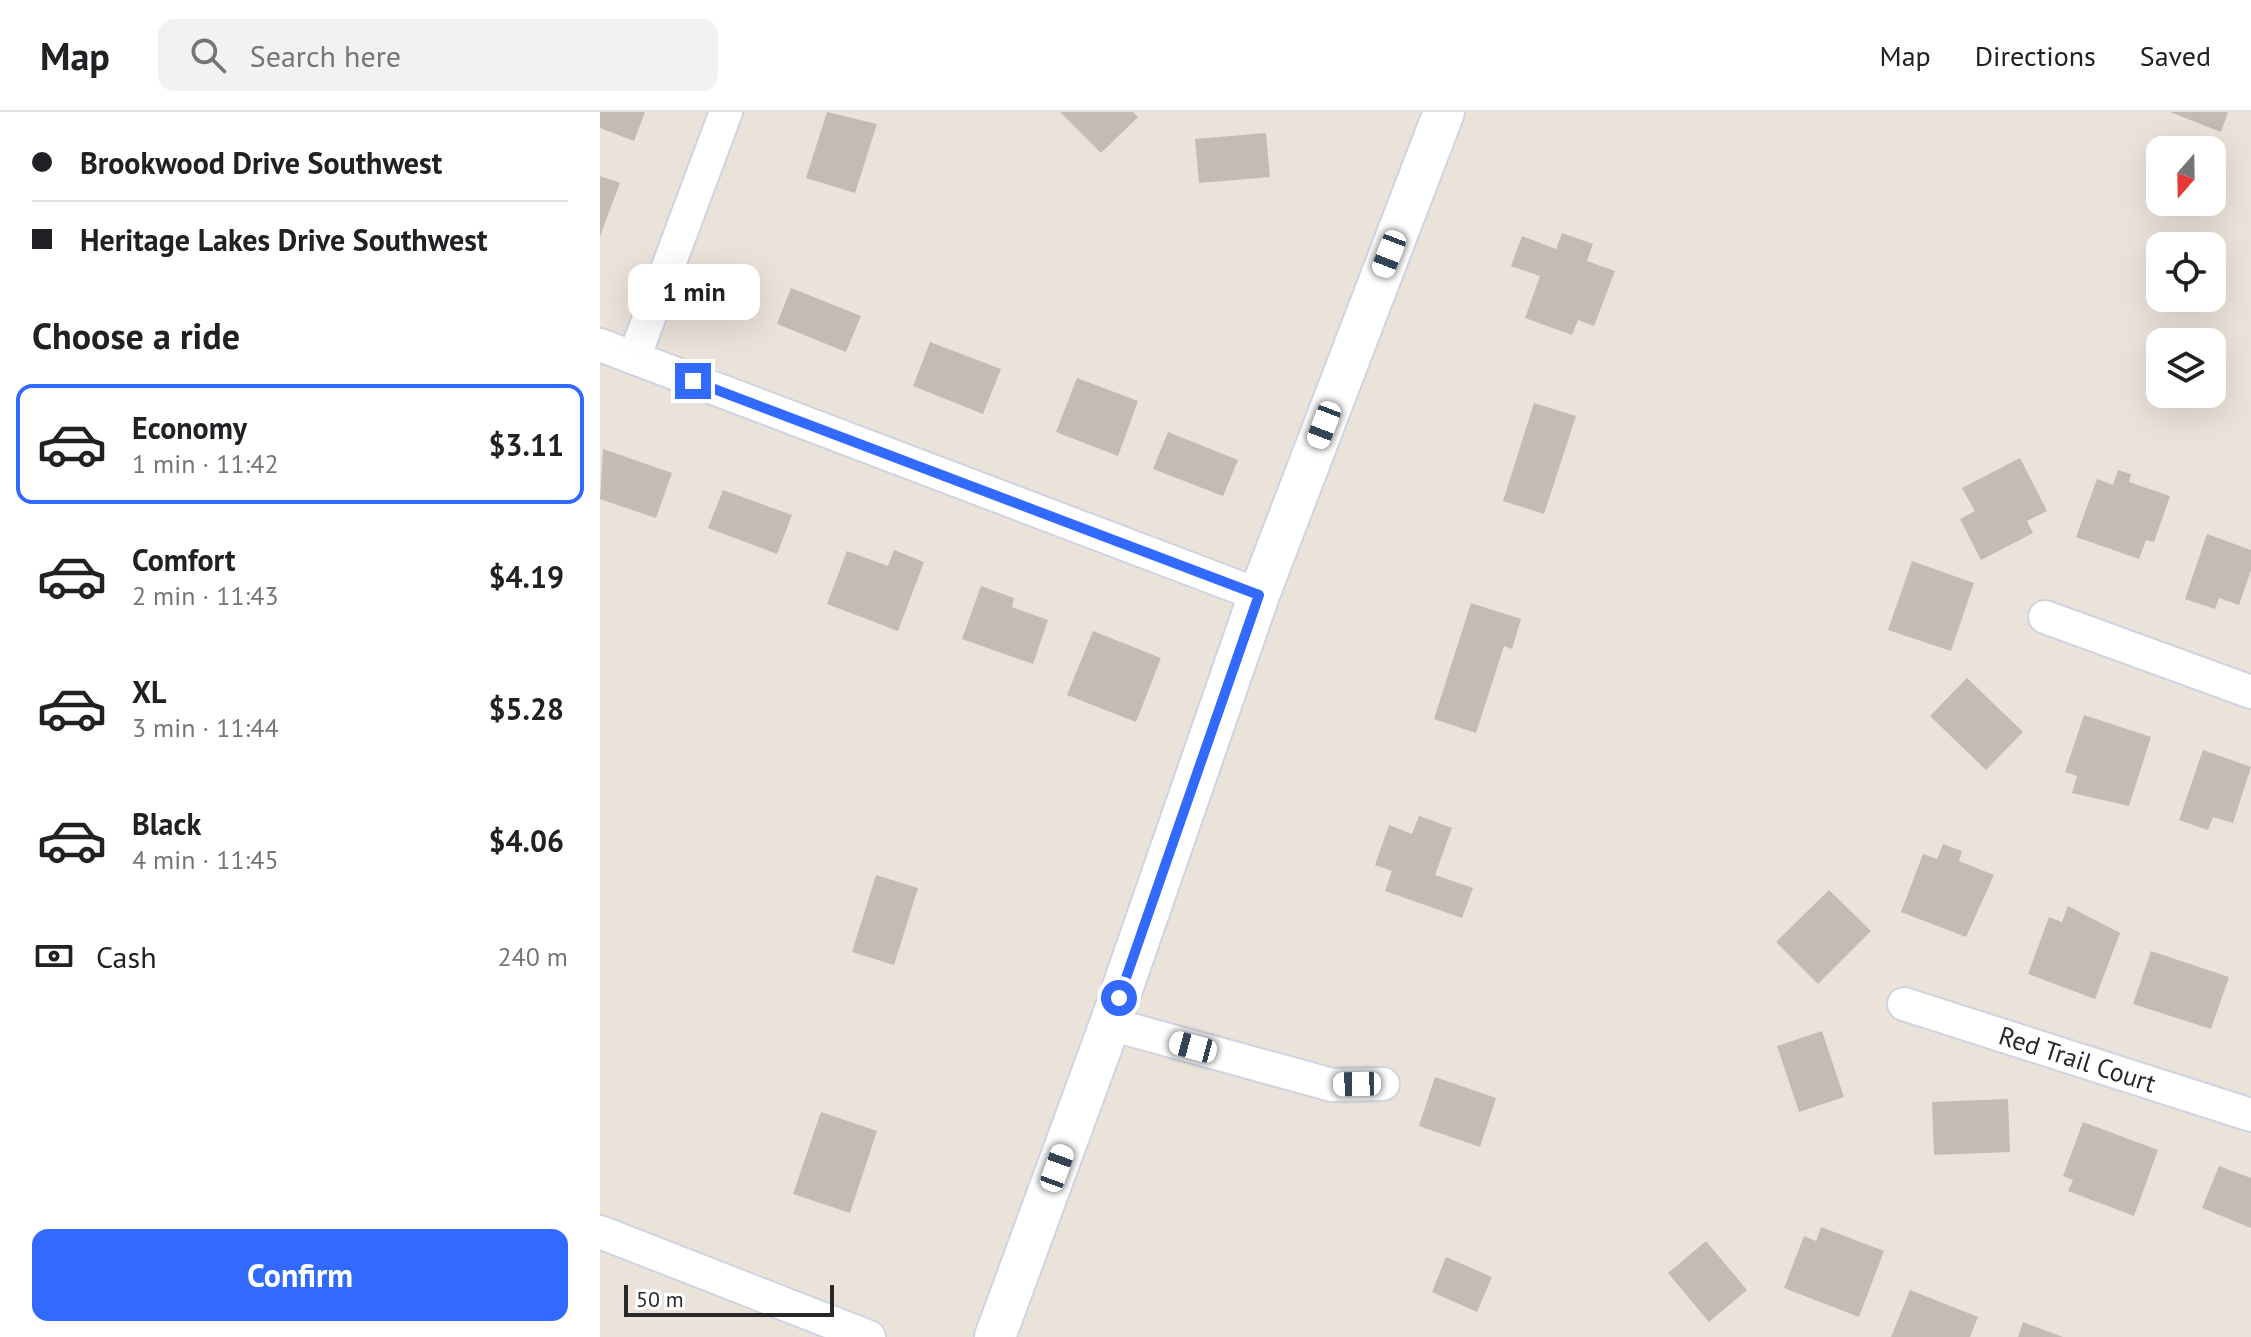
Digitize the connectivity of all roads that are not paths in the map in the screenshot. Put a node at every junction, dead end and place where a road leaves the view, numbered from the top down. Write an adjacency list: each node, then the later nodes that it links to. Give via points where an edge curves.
1 (726, 112): 4 (street)
2 (1444, 112): 5 (street)
3 (600, 345): 4 (street)
4 (634, 358): 5 (street)
5 (1259, 595): 9 (street)
6 (2045, 617): 7 (street)
7 (2251, 692)
8 (1904, 1004): 11 (street, Red Trail Court)
9 (1110, 1024): 10 (street, via 1332,1085); 14 (street)
10 (1383, 1084)
11 (2251, 1115)
12 (600, 1232): 13 (street)
13 (869, 1337)
14 (995, 1337)

